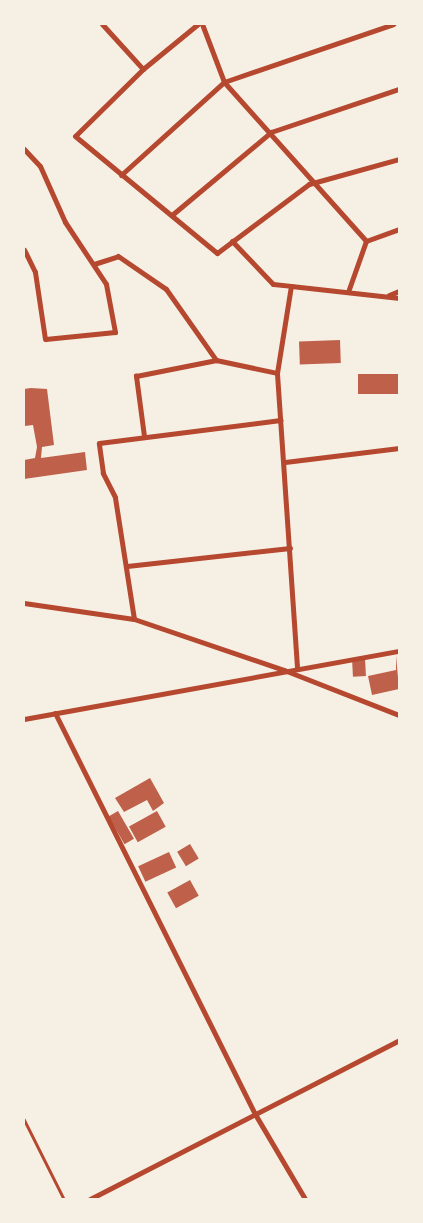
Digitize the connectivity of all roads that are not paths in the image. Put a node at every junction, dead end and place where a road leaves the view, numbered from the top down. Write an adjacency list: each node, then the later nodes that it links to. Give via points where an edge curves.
1 (102, 24): 5 (street)
2 (198, 24): 5 (street)
3 (202, 24): 6 (street)
4 (393, 24): 6 (street)
5 (143, 69): 11 (street, via 76,136)
6 (224, 82): 8 (street); 11 (street)
7 (399, 89): 8 (street)
8 (271, 132): 12 (street); 13 (street)
9 (24, 149): 18 (street, via 40,166 64,222)
10 (399, 159): 12 (street)
11 (120, 175): 13 (street)
12 (317, 184): 15 (street, via 309,184); 16 (street)
13 (173, 214): 15 (street, via 217,253)
14 (399, 229): 16 (street)
15 (232, 241): 19 (street, via 273,284)
16 (366, 241): 20 (street)
17 (24, 249): 18 (street, via 35,272 46,339 115,332 114,306)
18 (94, 264): 24 (street, via 118,256 166,289)
19 (292, 286): 20 (street); 25 (street)
20 (349, 289): 22 (street)
21 (399, 291): 22 (street)
22 (388, 295): 23 (street)
23 (399, 298)
24 (216, 360): 25 (street); 27 (street, via 136,376)
25 (277, 373): 26 (street)
26 (281, 420): 27 (street); 29 (street)
27 (144, 436): 31 (street, via 99,443 103,473 115,497)
28 (399, 448): 29 (street)
29 (285, 462): 30 (street)
30 (290, 548): 31 (street); 35 (street)
31 (126, 566): 33 (street)
32 (24, 604): 33 (street)
33 (134, 619): 36 (street)
34 (399, 651): 35 (street)
35 (297, 667): 36 (street)
36 (284, 670): 37 (street); 38 (street)
37 (55, 713): 39 (street); 41 (street)
38 (399, 715)
39 (24, 719)
40 (399, 1040): 41 (street)
41 (254, 1114): 42 (street); 43 (street)
42 (90, 1199)
43 (305, 1199)

